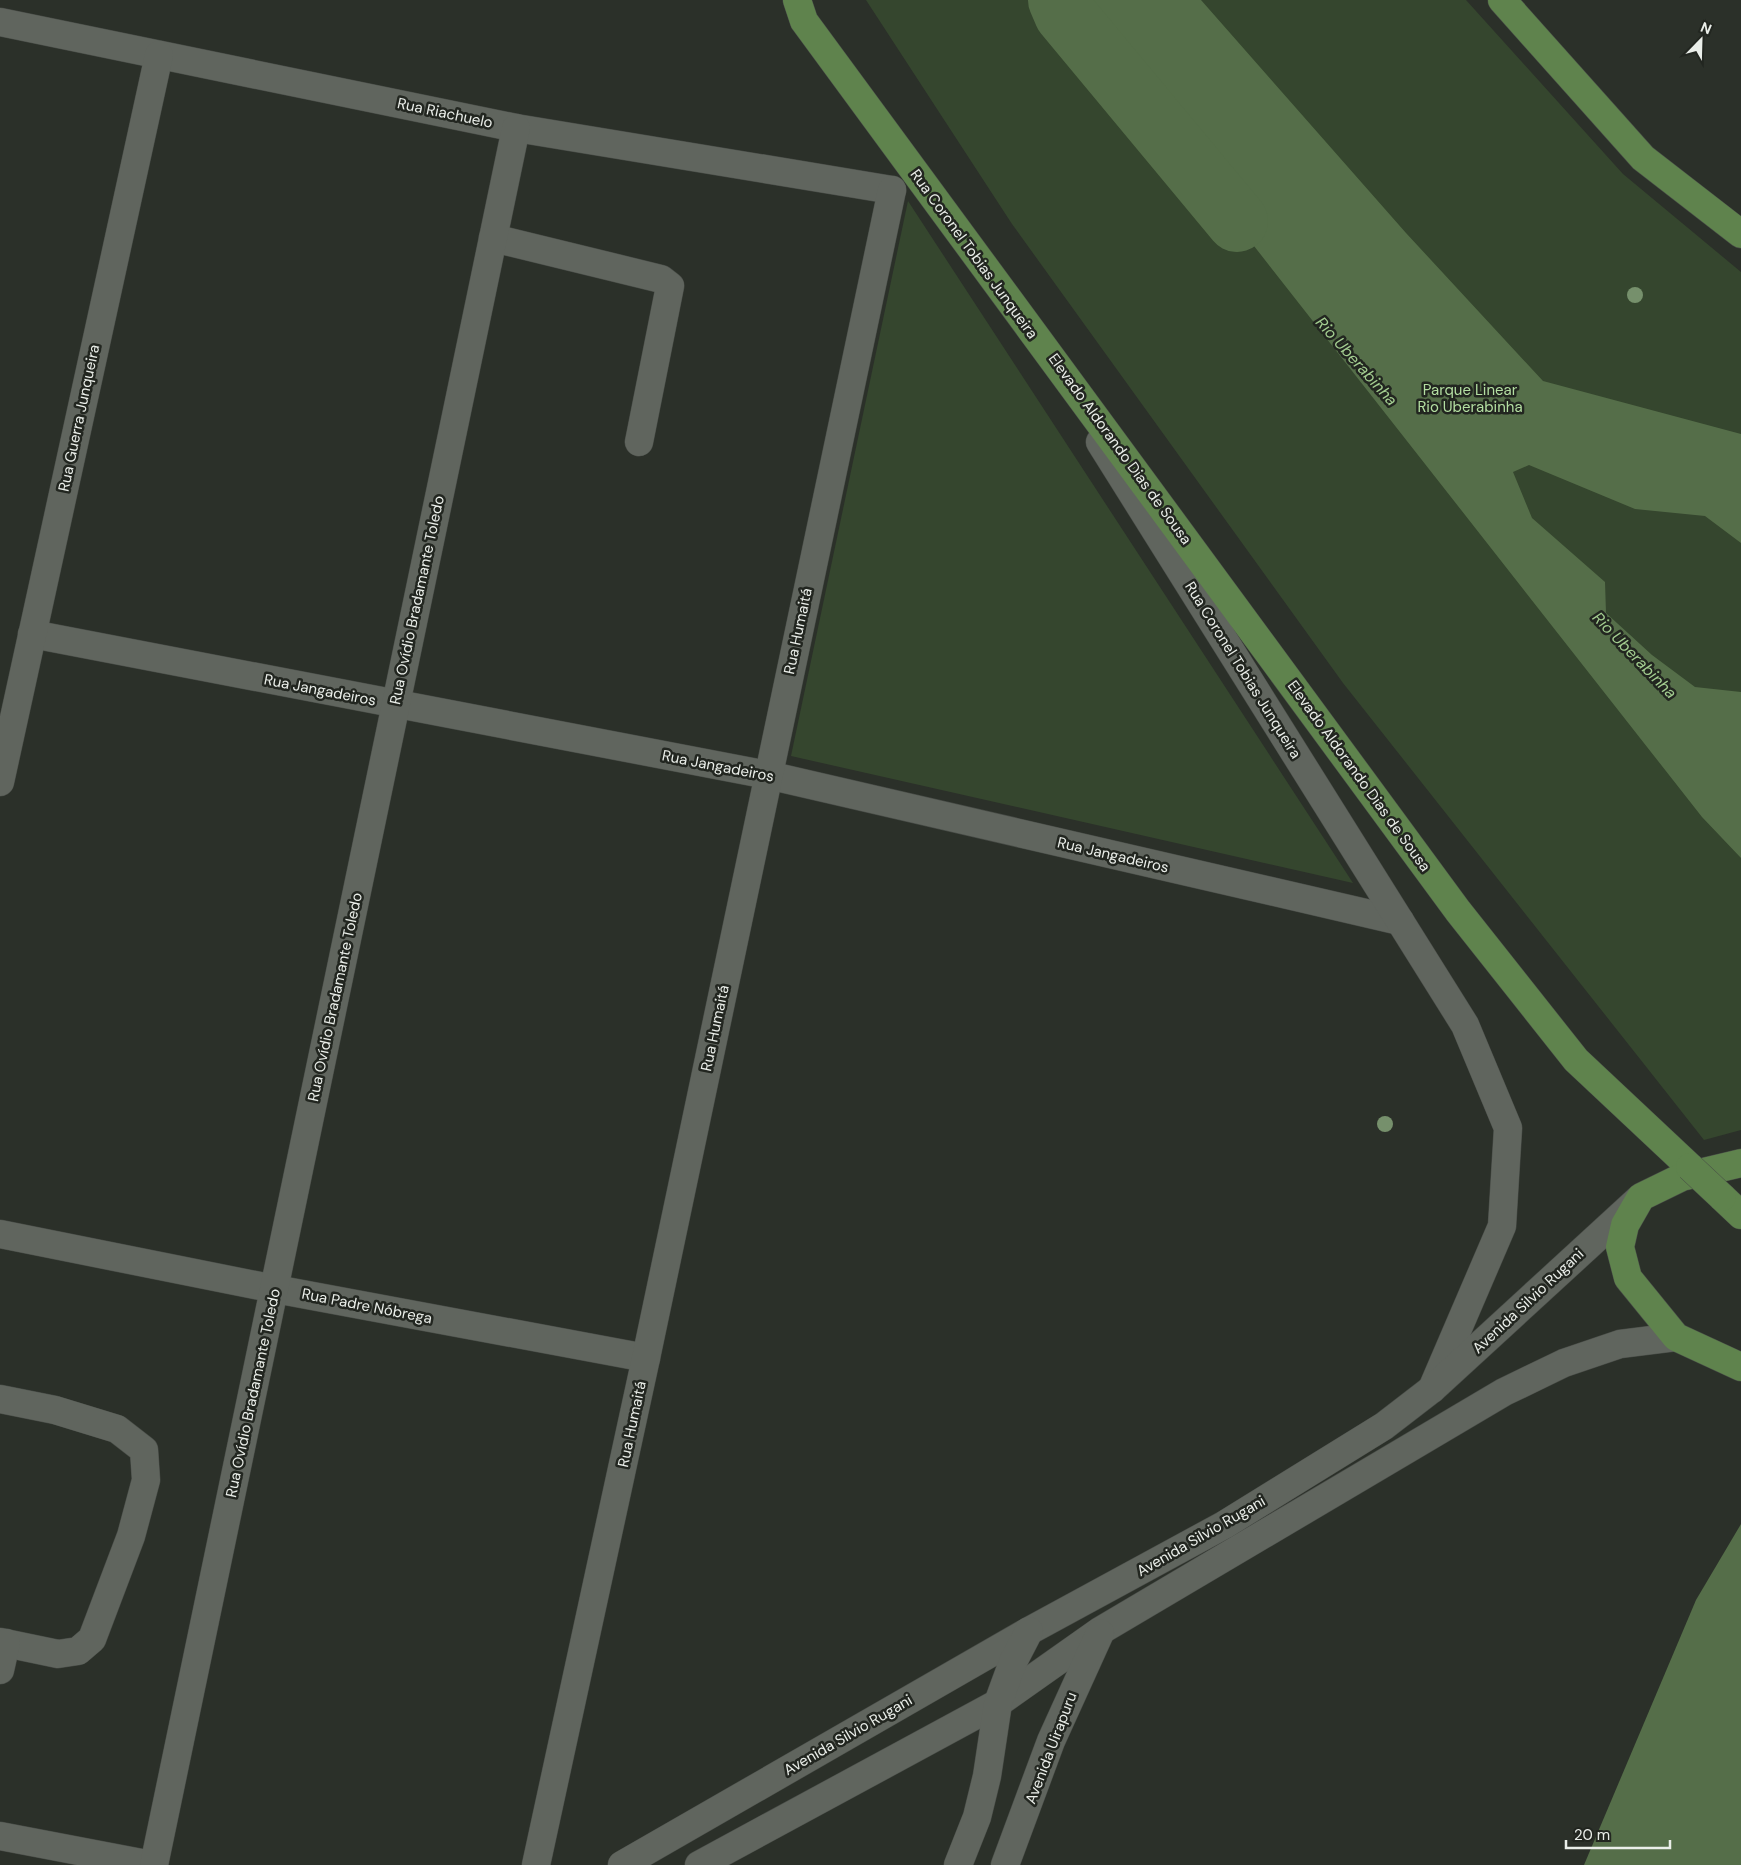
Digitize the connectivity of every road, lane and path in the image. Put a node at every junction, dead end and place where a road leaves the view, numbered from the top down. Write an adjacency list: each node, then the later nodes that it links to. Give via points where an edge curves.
1 (1502, 0): 8 (main road, via 1643,158)
2 (796, 7): 6 (main road, Rua Coronel Tobias Junqueira)
3 (0, 22): 4 (street, Rua Riachuelo)
4 (160, 54): 5 (street, Rua Riachuelo); 12 (street, Rua Guerra Junqueira)
5 (516, 128): 7 (street, Rua Riachuelo); 9 (street, Rua Ovídio Bradamante Toledo)
6 (913, 168): 7 (street); 10 (main road, Rua Coronel Tobias Junqueira)
7 (892, 190): 14 (street, Rua Humaitá)
8 (1741, 234)
9 (492, 238): 11 (street, via 661,279 670,286); 13 (street, Rua Ovídio Bradamante Toledo)
10 (1014, 305): 16 (street, Rua Coronel Tobias Junqueira); 19 (main road, Elevado Aldorando Dias de Sousa, bridge, via 1458,911 1576,1060)
11 (639, 442)
12 (32, 634): 13 (street, Rua Jangadeiros); 15 (street, Rua Guerra Junqueira)
13 (395, 704): 14 (street, Rua Jangadeiros); 21 (street, Rua Ovídio Bradamante Toledo)
14 (768, 775): 16 (street, Rua Jangadeiros); 23 (street, Rua Humaitá)
15 (0, 782)
16 (1400, 921): 25 (street, Rua Coronel Tobias Junqueira, via 1465,1025 1508,1128 1502,1226)
17 (1741, 1163): 18 (main road, Avenida Silvio Rugani, via 1682,1177)
18 (1641, 1197): 22 (main road, via 1625,1225 1620,1247 1628,1278); 25 (street, Avenida Silvio Rugani)
19 (1732, 1206)
20 (0, 1234): 21 (street, Rua Padre Nóbrega)
21 (275, 1289): 23 (street, Rua Padre Nóbrega); 33 (street, Rua Ovídio Bradamante Toledo)
22 (1676, 1337): 24 (main road); 28 (street, Avenida Silvio Rugani, via 1620,1344 1564,1363 1504,1392)
23 (646, 1358): 34 (street, Rua Humaitá)
24 (1741, 1367)
25 (1432, 1389): 27 (street, Avenida Silvio Rugani, via 1384,1426 1224,1525)
26 (0, 1399): 29 (street, via 55,1410 116,1429 144,1450 146,1480 131,1536 92,1639 78,1650 58,1654)
27 (1029, 1631): 31 (street); 35 (street, Avenida Silvio Rugani)
28 (1100, 1632): 31 (street, Avenida Silvio Rugani); 38 (street, Avenida Uirapuru, via 1051,1741)
29 (3, 1643): 30 (street)
30 (0, 1670)
31 (998, 1703): 36 (street, Avenida Silvio Rugani); 37 (street, via 977,1817)
32 (0, 1836): 33 (street)
33 (153, 1865)
34 (536, 1865)
35 (622, 1865)
36 (699, 1865)
37 (958, 1865)
38 (1005, 1865)

